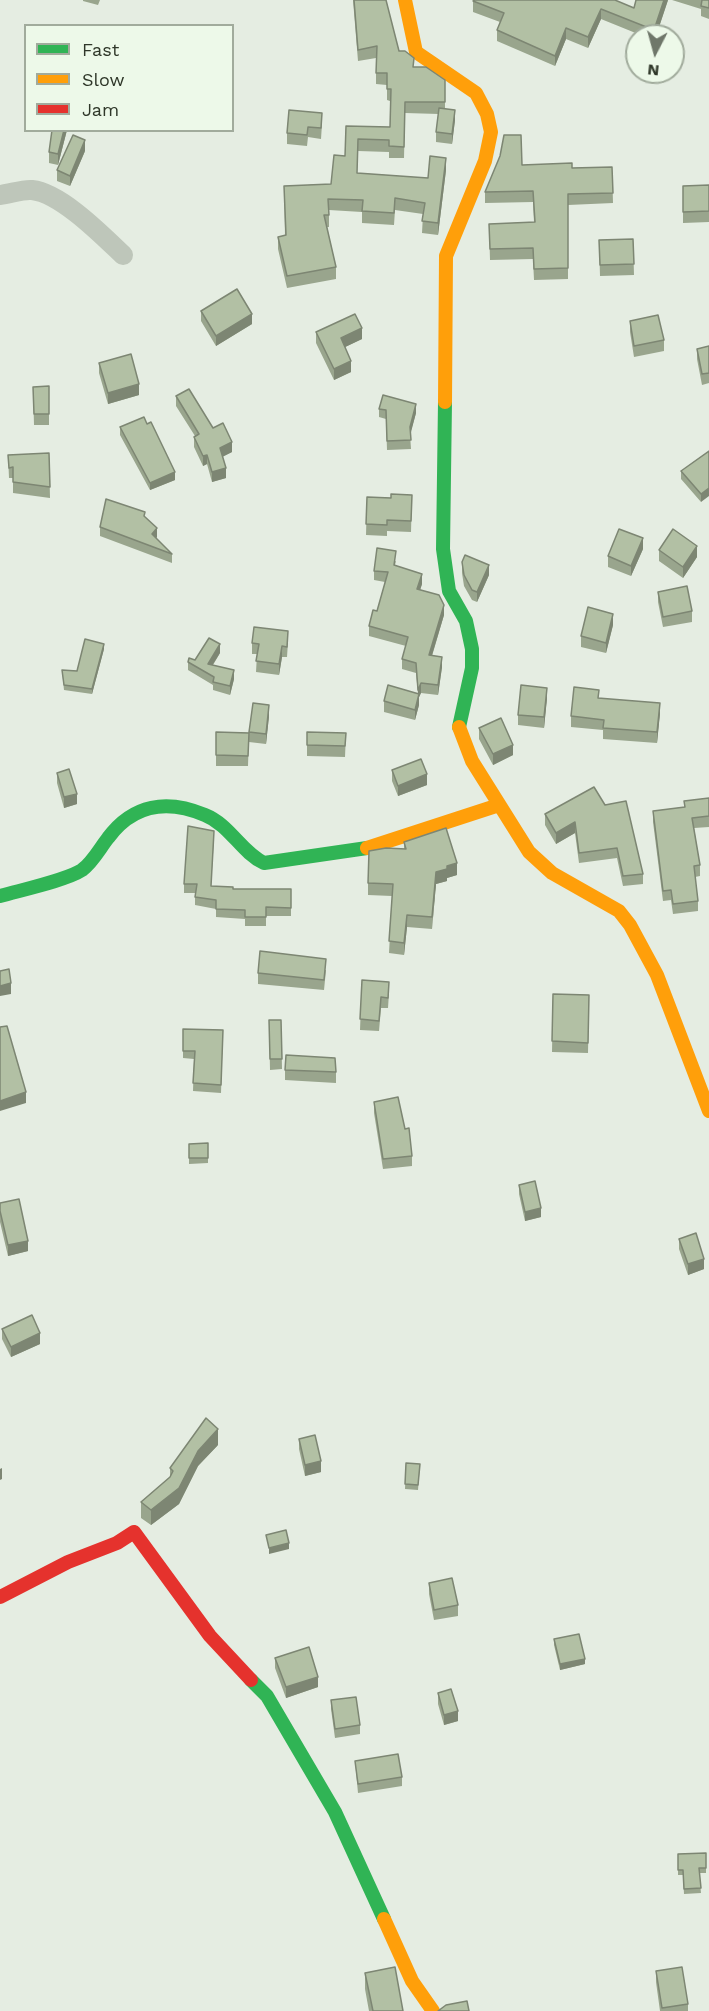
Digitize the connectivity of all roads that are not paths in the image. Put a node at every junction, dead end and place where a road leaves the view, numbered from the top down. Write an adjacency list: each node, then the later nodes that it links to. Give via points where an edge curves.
1 (405, 0): 4 (street, via 416,52 476,93 488,114 491,132 485,161 446,256 443,549 449,591 466,621 472,649 472,668 458,730)
2 (0, 195): 3 (street, via 31,190 43,193 84,218)
3 (123, 255)
4 (499, 805): 5 (street, via 378,846 271,864 257,859 226,827 211,819 185,808 151,806 127,815 81,871); 6 (street, via 529,852 552,873 619,911 630,925 657,975)
5 (0, 897)
6 (709, 1111)
7 (0, 1597): 8 (street, via 68,1562 117,1544 130,1533 138,1534 210,1636 267,1696 335,1812 412,1981)
8 (433, 2011)

